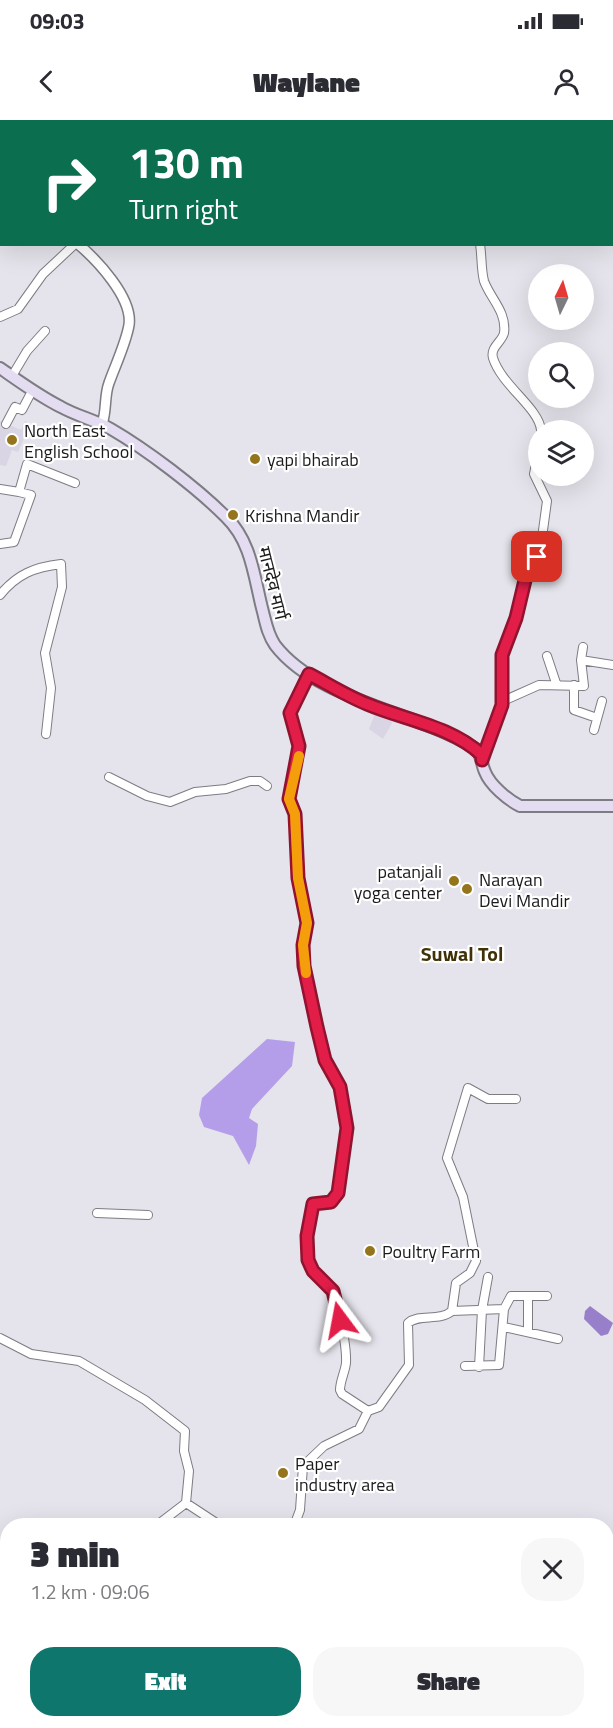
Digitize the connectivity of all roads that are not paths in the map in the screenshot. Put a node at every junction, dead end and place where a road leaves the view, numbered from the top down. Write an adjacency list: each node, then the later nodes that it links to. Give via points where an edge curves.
1 (75, 246): 4 (street, via 43,274 18,309)
2 (80, 246): 11 (street, via 95,258 118,287 129,320 108,385)
3 (480, 246): 9 (street, via 486,285 503,320 504,334 494,349 494,358 511,390)
4 (0, 317)
5 (45, 331): 7 (street)
6 (0, 368): 7 (main road, मानदेव मार्ग)
7 (12, 376): 8 (main road, मानदेव मार्ग)
8 (32, 391): 10 (street, via 22,410 15,407); 11 (main road, मानदेव मार्ग)
9 (537, 420)
10 (6, 424)
11 (102, 424): 22 (main road, मानदेव मार्ग, via 146,453 236,528 249,551 269,634 282,653)
12 (75, 483): 15 (street, via 27,464)
13 (540, 486): 25 (street, via 547,501 541,544 526,576 502,655)
14 (0, 489): 15 (street)
15 (19, 492): 16 (street, via 30,495 14,542)
16 (0, 544)
17 (1, 593): 29 (street, via 18,576 35,567 61,564 62,587 45,653 51,688)
18 (583, 647): 20 (street)
19 (548, 656): 23 (street)
20 (581, 660): 21 (street); 24 (street, via 584,686)
21 (613, 665)
22 (309, 674): 30 (main road, मानदेव मार्ग, via 365,704 447,734 473,747); 49 (street, via 290,713 300,752 289,799 295,814 298,878 307,923 304,966 322,1049 340,1087 347,1128 338,1193 331,1202 313,1204 310,1209 308,1260 313,1271 333,1291 337,1305 345,1357 340,1390)
23 (556, 683): 24 (street); 25 (street, via 539,685)
24 (574, 685): 27 (street, via 574,710)
25 (503, 701): 30 (street)
26 (602, 701): 27 (street)
27 (597, 718): 28 (street)
28 (594, 730)
29 (46, 734)
30 (482, 760): 33 (main road, मानदेव मार्ग, via 485,774 510,801 520,806)
31 (109, 777): 32 (street, via 147,796 170,802 195,792 226,789 250,781)
32 (267, 786)
33 (613, 806)
34 (516, 1099): 42 (street, via 488,1099 468,1088 447,1158 463,1197 476,1261 470,1273 456,1283)
35 (97, 1213): 36 (street)
36 (148, 1215)
37 (488, 1277): 40 (street)
38 (528, 1296): 39 (street); 41 (street, via 512,1296); 44 (street)
39 (547, 1296)
40 (482, 1310): 41 (street); 42 (street); 48 (street)
41 (504, 1310): 43 (street)
42 (452, 1311): 49 (street, via 445,1317 412,1319 408,1323 408,1365 379,1407)
43 (504, 1327): 44 (street); 48 (street, via 499,1365)
44 (528, 1332): 46 (street)
45 (0, 1338): 50 (street, via 31,1354 79,1361 145,1400 180,1427 186,1434)
46 (558, 1339)
47 (465, 1366): 48 (street)
48 (479, 1367)
49 (368, 1411): 53 (street, via 359,1429 324,1446 303,1466)
50 (186, 1503): 51 (street); 52 (street)
51 (166, 1518)
52 (209, 1518)
53 (297, 1518)

